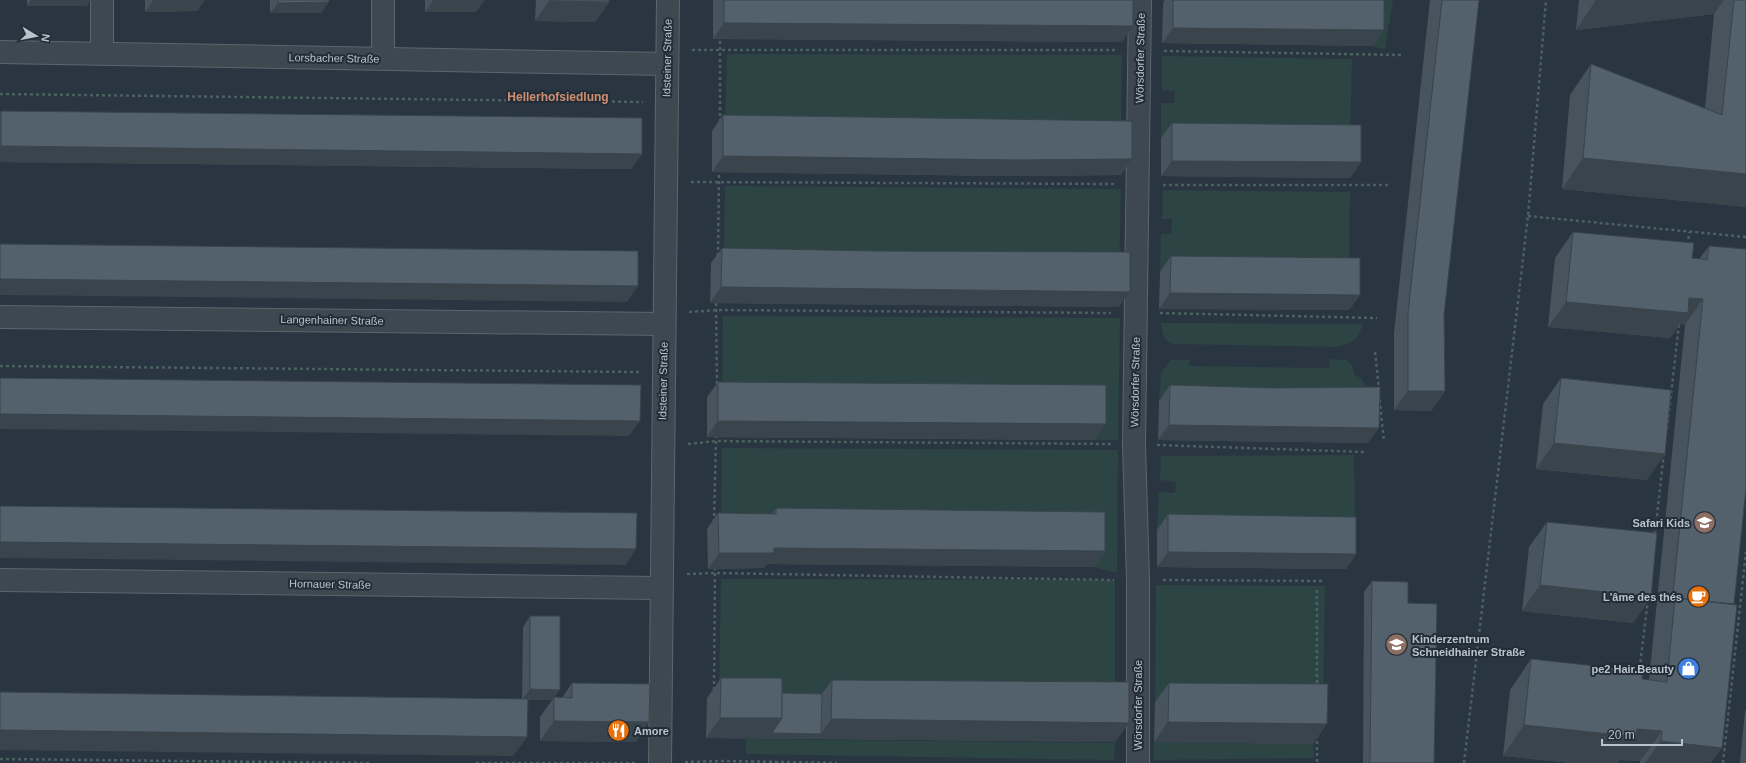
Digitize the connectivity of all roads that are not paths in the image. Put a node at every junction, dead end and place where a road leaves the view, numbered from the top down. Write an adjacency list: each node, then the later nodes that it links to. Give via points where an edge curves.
1 (102, 0): 6 (street)
2 (383, 0): 8 (street)
3 (668, 0): 7 (street, Idsteiner Straße)
4 (1140, 0): 14 (street, Wörsdorfer Straße, via 1134,444 1138,580)
5 (0, 52): 6 (street, Lorsbacher Straße)
6 (102, 53): 8 (street, Lorsbacher Straße)
7 (667, 57): 8 (street, Lorsbacher Straße); 10 (street, Idsteiner Straße)
8 (383, 58)
9 (0, 317): 10 (street, Langenhainer Straße)
10 (664, 319): 12 (street, Idsteiner Straße)
11 (0, 580): 12 (street, Hornauer Straße)
12 (661, 582): 13 (street, Idsteiner Straße)
13 (660, 763)
14 (1138, 763)

